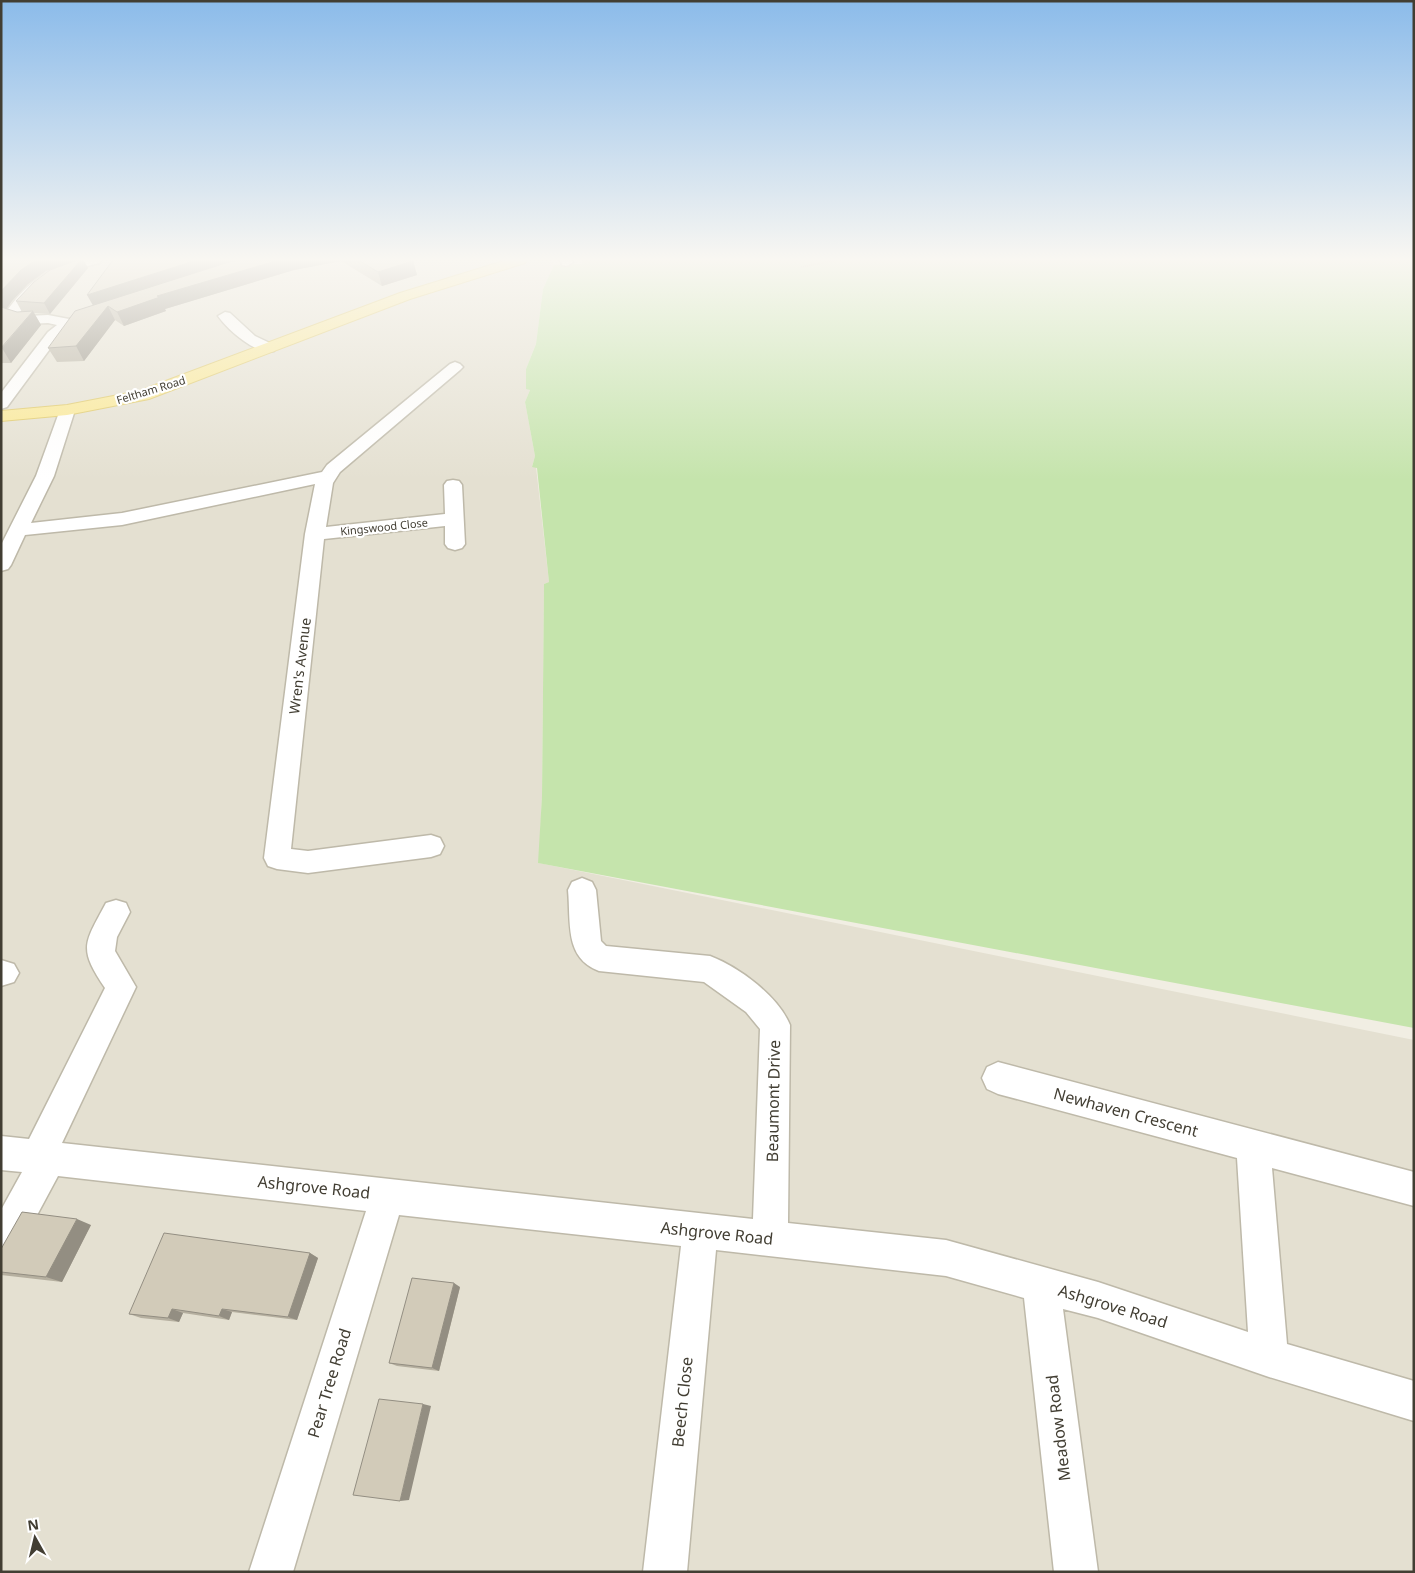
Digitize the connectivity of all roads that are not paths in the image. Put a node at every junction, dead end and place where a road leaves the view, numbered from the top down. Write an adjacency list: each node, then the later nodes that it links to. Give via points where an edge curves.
1 (56, 333): 6 (street)
2 (244, 333): 4 (street)
3 (307, 333): 4 (main road, Feltham Road)
4 (269, 348): 7 (main road, Feltham Road, via 143,395)
5 (455, 368): 9 (street, Wren's Avenue)
6 (1, 404)
7 (67, 410): 8 (main road, Feltham Road); 12 (street, via 45,476)
8 (1, 416)
9 (328, 476): 12 (street, via 122,519); 13 (street, Wren's Avenue)
10 (452, 485): 11 (street)
11 (453, 520): 13 (street, Kingswood Close); 14 (street)
12 (19, 530): 15 (street)
13 (315, 534): 16 (street, Wren's Avenue, via 277,858 308,862)
14 (455, 544)
15 (1, 565)
16 (432, 846)
17 (582, 890): 26 (street, Beaumont Drive, via 587,947 599,958 710,969 757,1002 775,1025)
18 (116, 912): 22 (street, via 99,944 99,954 121,987)
19 (998, 1078): 20 (street, Newhaven Crescent)
20 (1253, 1146): 23 (street, Newhaven Crescent); 29 (street)
21 (1, 1153): 22 (street, Ashgrove Road)
22 (43, 1157): 24 (street, Ashgrove Road); 27 (street)
23 (1414, 1189)
24 (388, 1195): 25 (street, Ashgrove Road); 31 (street, Pear Tree Road)
25 (700, 1232): 26 (street, Ashgrove Road); 32 (street, Beech Close)
26 (770, 1238): 28 (street, Ashgrove Road, via 946,1258)
27 (1, 1245)
28 (1040, 1284): 29 (street, Ashgrove Road, via 1098,1300); 33 (street, Meadow Road)
29 (1269, 1358): 30 (street, Ashgrove Road)
30 (1414, 1401)
31 (270, 1572)
32 (665, 1572)
33 (1076, 1572)

